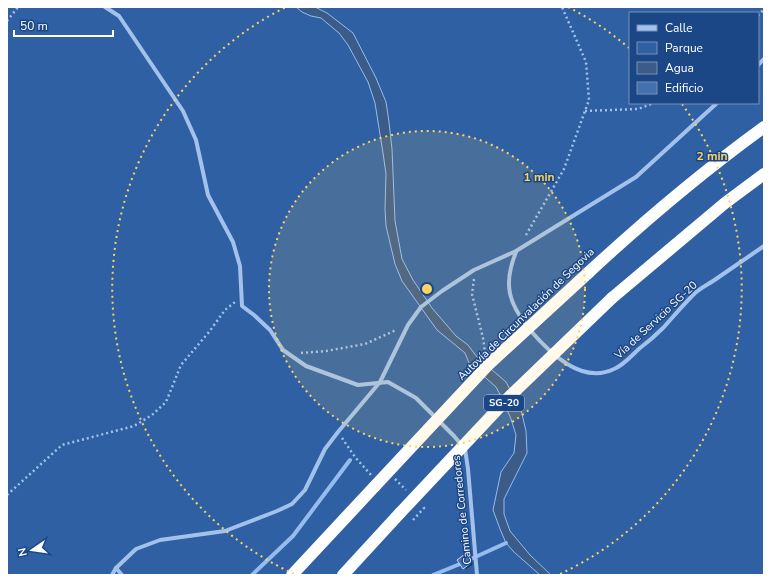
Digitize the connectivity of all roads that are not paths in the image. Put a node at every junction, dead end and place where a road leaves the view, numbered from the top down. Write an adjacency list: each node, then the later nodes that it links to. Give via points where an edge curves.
1 (105, 7): 7 (street, via 119,16 183,111 196,140 208,195 233,242 240,266 242,306 270,330 283,350 306,366 358,384)
2 (716, 104): 6 (street, via 636,177)
3 (764, 127): 11 (highway, Autovía de Circunvalación de Segovia, bridge, via 707,170 638,228 489,364)
4 (764, 174): 12 (highway, SG-20, bridge, via 725,203 612,298 509,397)
5 (764, 246): 6 (street, Vía de Servicio SG-20, via 694,294 661,330 622,364 605,373 594,374 570,366 541,343 519,316 509,293 509,274)
6 (516, 251): 7 (street, via 474,270 421,307 408,325)
7 (380, 382): 8 (street, via 325,449 305,490 292,504 225,531 160,540 136,549); 13 (street, Camino de Corredores, via 388,382 416,398 465,448)
8 (116, 568): 9 (street); 10 (street)
9 (112, 575)
10 (122, 575)
11 (292, 575)
12 (343, 575)
13 (477, 575)

